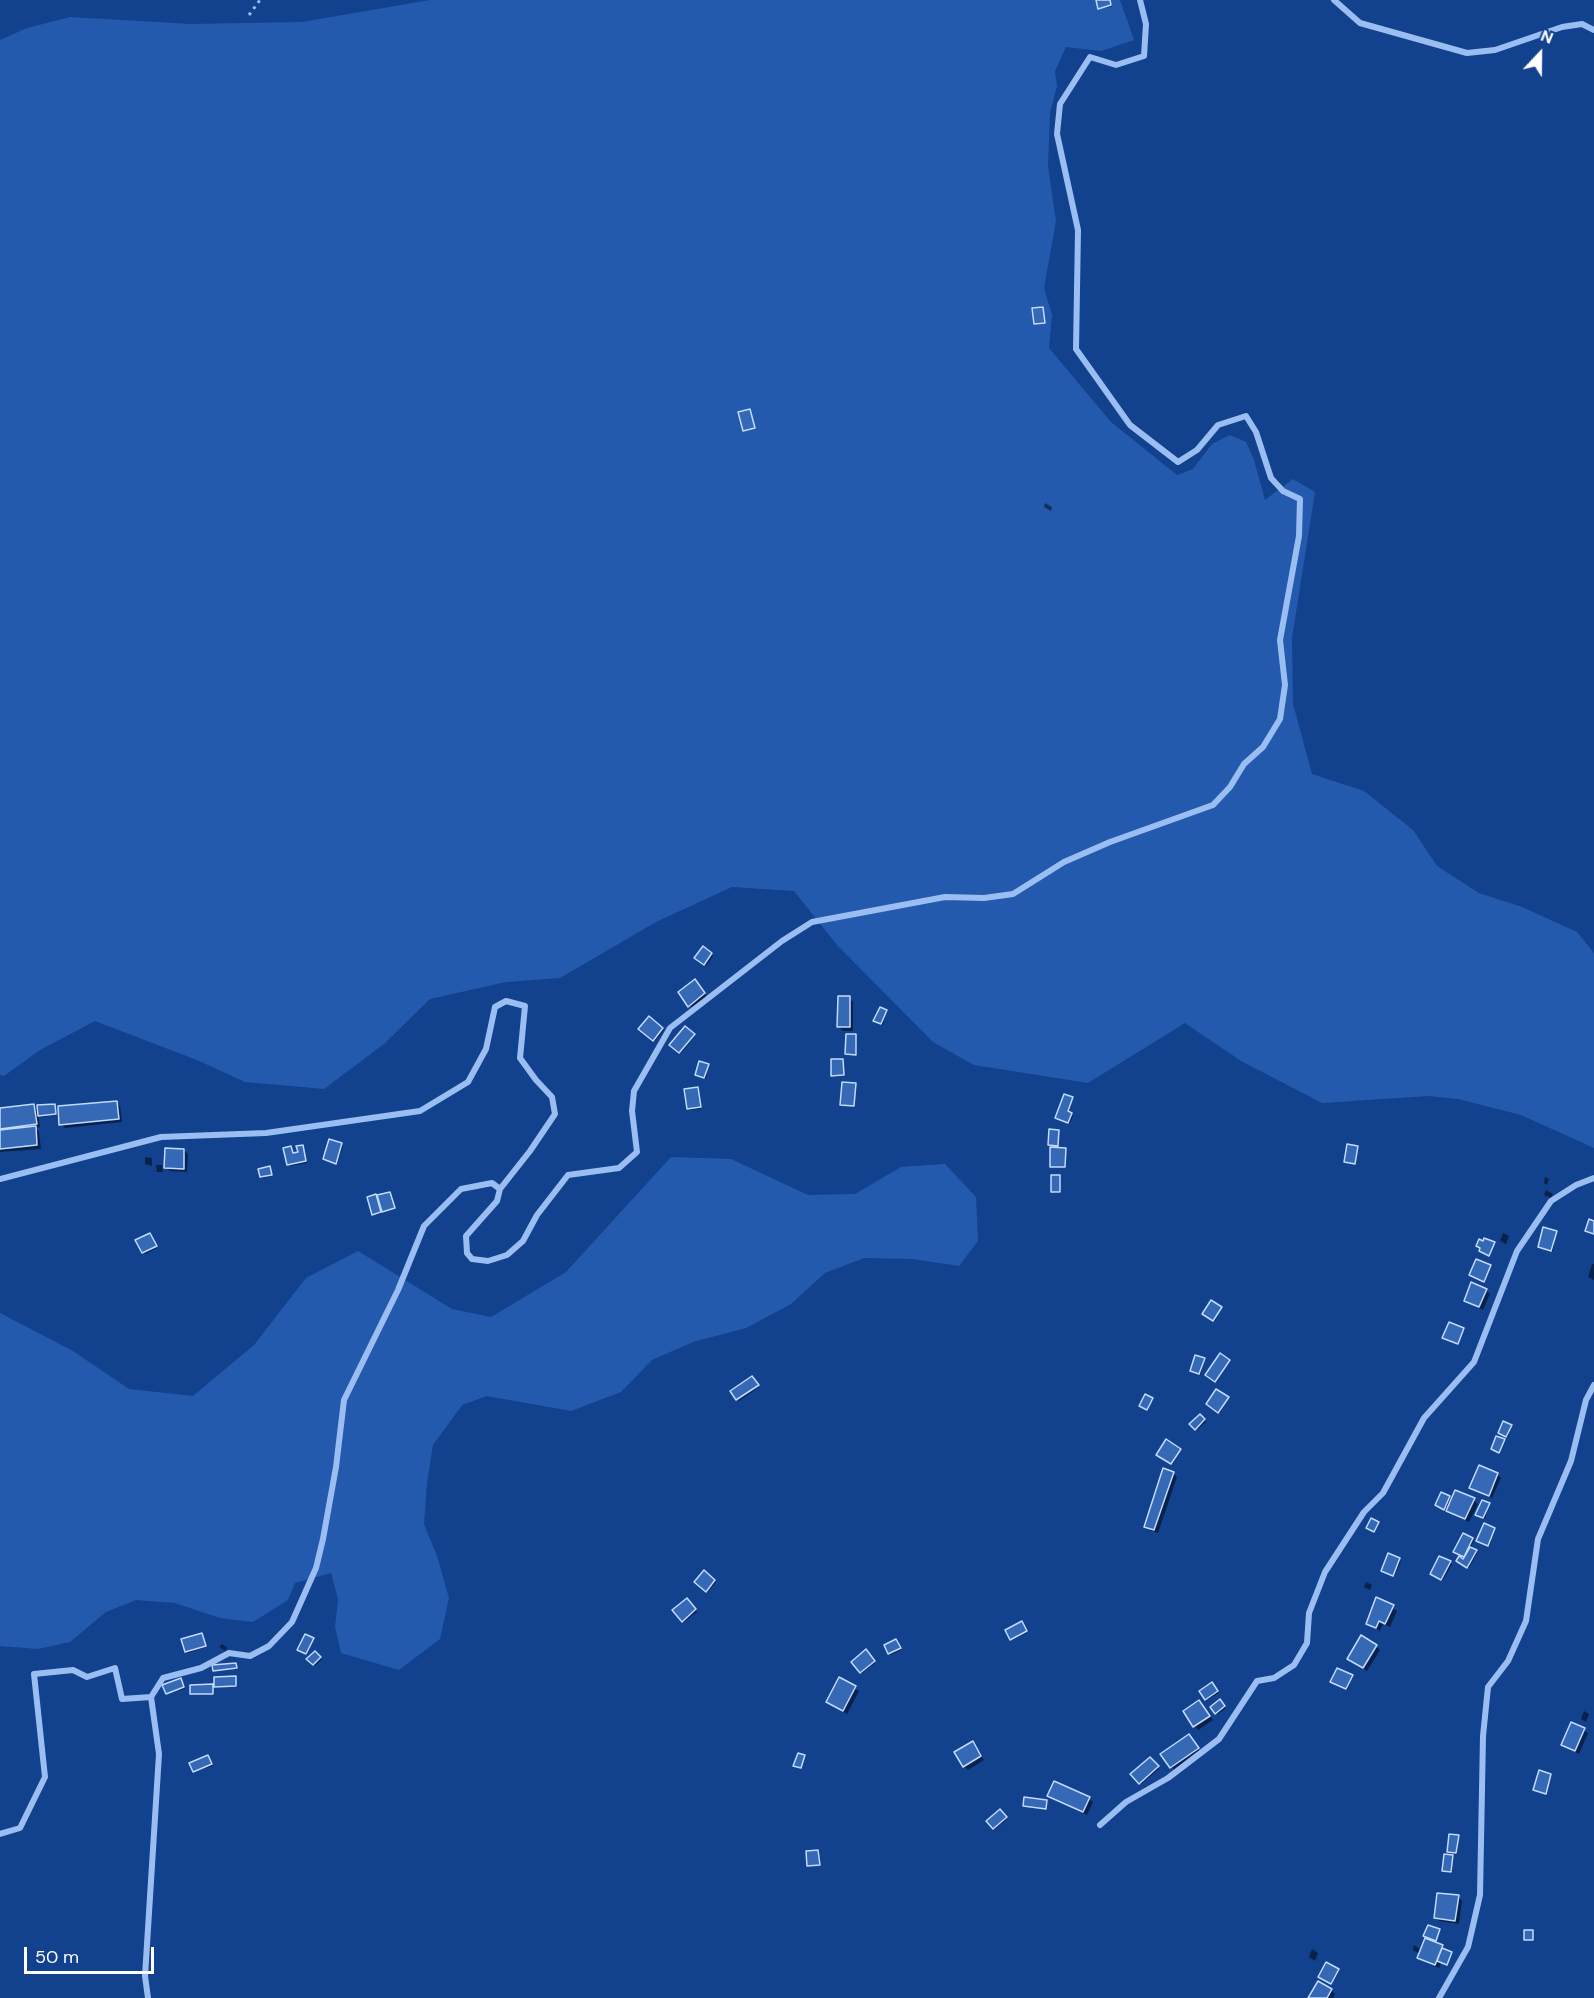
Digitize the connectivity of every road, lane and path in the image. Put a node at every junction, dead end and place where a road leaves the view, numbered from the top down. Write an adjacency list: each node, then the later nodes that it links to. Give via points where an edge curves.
1 (260, 0): 4 (path)
2 (1140, 0): 8 (street, via 1146,24 1144,56 1116,64 1090,57 1060,104 1057,134 1078,230 1076,349 1130,425 1178,462 1197,450 1218,424 1246,416 1256,432 1271,478 1283,491 1300,499 1299,536 1280,640 1285,685 1280,719 1263,747 1244,764 1213,805 1064,862 1013,894 945,897 812,922 782,941 670,1028 634,1091 632,1111 638,1152 619,1168 568,1175 522,1241 507,1255 488,1261 472,1259 467,1254 466,1236 497,1201)
3 (1334, 0): 5 (street, via 1360,23 1467,53 1495,50 1562,27 1582,24)
4 (249, 15)
5 (1594, 30)
6 (1594, 1178): 11 (street, via 1551,1201 1516,1251 1474,1362 1424,1418 1383,1493 1364,1512 1325,1572 1309,1613 1307,1643 1294,1665 1274,1678 1257,1681 1219,1739 1168,1778 1126,1802)
7 (0, 1179): 8 (street, via 161,1137 266,1133 420,1111 468,1082 486,1049 495,1007 506,1001 525,1006 520,1058 552,1097 555,1114)
8 (500, 1189): 10 (street, via 492,1183 461,1189 424,1226 398,1290 344,1400 323,1539 316,1568 292,1622 269,1646 250,1656 229,1653 201,1668 164,1678)
9 (1594, 1385): 14 (street, via 1586,1400 1571,1461 1538,1539 1526,1621 1508,1661 1488,1687 1483,1736 1480,1895 1468,1947)
10 (151, 1697): 12 (street, via 122,1699 115,1668 87,1677 73,1670 34,1674 45,1777 20,1828); 13 (street, via 159,1754 145,1977)
11 (1100, 1825)
12 (0, 1834)
13 (148, 1998)
14 (1439, 1998)

